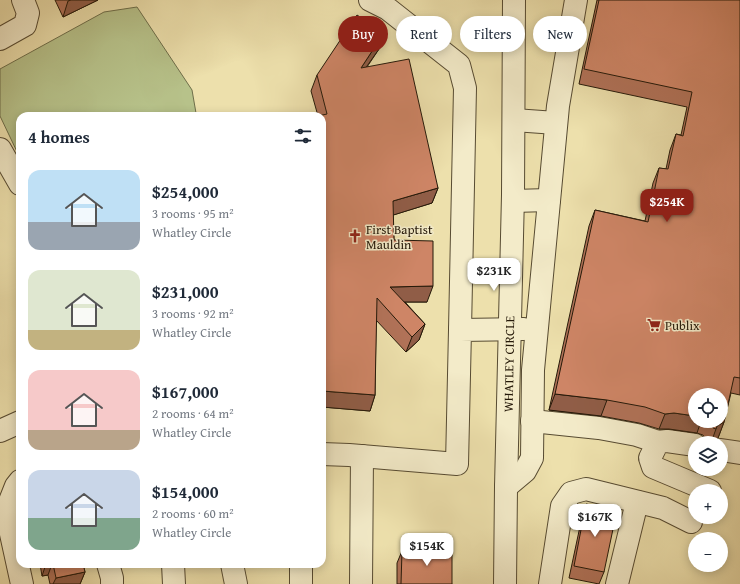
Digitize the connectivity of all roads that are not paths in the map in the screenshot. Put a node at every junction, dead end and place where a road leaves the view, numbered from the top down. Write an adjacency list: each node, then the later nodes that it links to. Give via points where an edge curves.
1 (370, 0): 14 (street, via 388,9 459,65 465,88)
2 (514, 0): 6 (street, WHATLEY CIRCLE)
3 (576, 0): 7 (street)
4 (25, 6): 5 (street, via 25,25)
5 (0, 39)
6 (514, 120): 7 (street); 11 (street, WHATLEY CIRCLE)
7 (556, 123): 10 (street)
8 (0, 149): 9 (street)
9 (16, 177)
10 (549, 200): 11 (street); 12 (street)
11 (513, 201): 13 (street, WHATLEY CIRCLE)
12 (536, 328): 13 (street); 15 (street)
13 (510, 329): 14 (street); 26 (street, WHATLEY CIRCLE)
14 (460, 330): 23 (street, via 457,464)
15 (532, 421): 18 (street, via 637,434); 26 (street, via 532,458 525,471)
16 (16, 424): 17 (street)
17 (0, 431)
18 (658, 442): 19 (street); 24 (street, via 650,458 653,467)
19 (688, 445)
20 (728, 451): 21 (street)
21 (740, 453)
22 (326, 454): 23 (street)
23 (362, 456): 41 (street)
24 (693, 484)
25 (16, 486): 29 (street, via 8,506)
26 (506, 487): 42 (street, WHATLEY CIRCLE)
27 (637, 502): 28 (street, via 663,508); 43 (street, via 586,489 571,493 562,506); 44 (street)
28 (688, 520)
29 (5, 534): 30 (street)
30 (16, 566)
31 (17, 568): 36 (street)
32 (109, 568): 37 (street)
33 (173, 568): 38 (street)
34 (233, 568): 39 (street)
35 (301, 568): 40 (street)
36 (22, 584)
37 (112, 584)
38 (174, 584)
39 (236, 584)
40 (301, 584)
41 (361, 584)
42 (505, 584)
43 (550, 584)
44 (616, 584)

